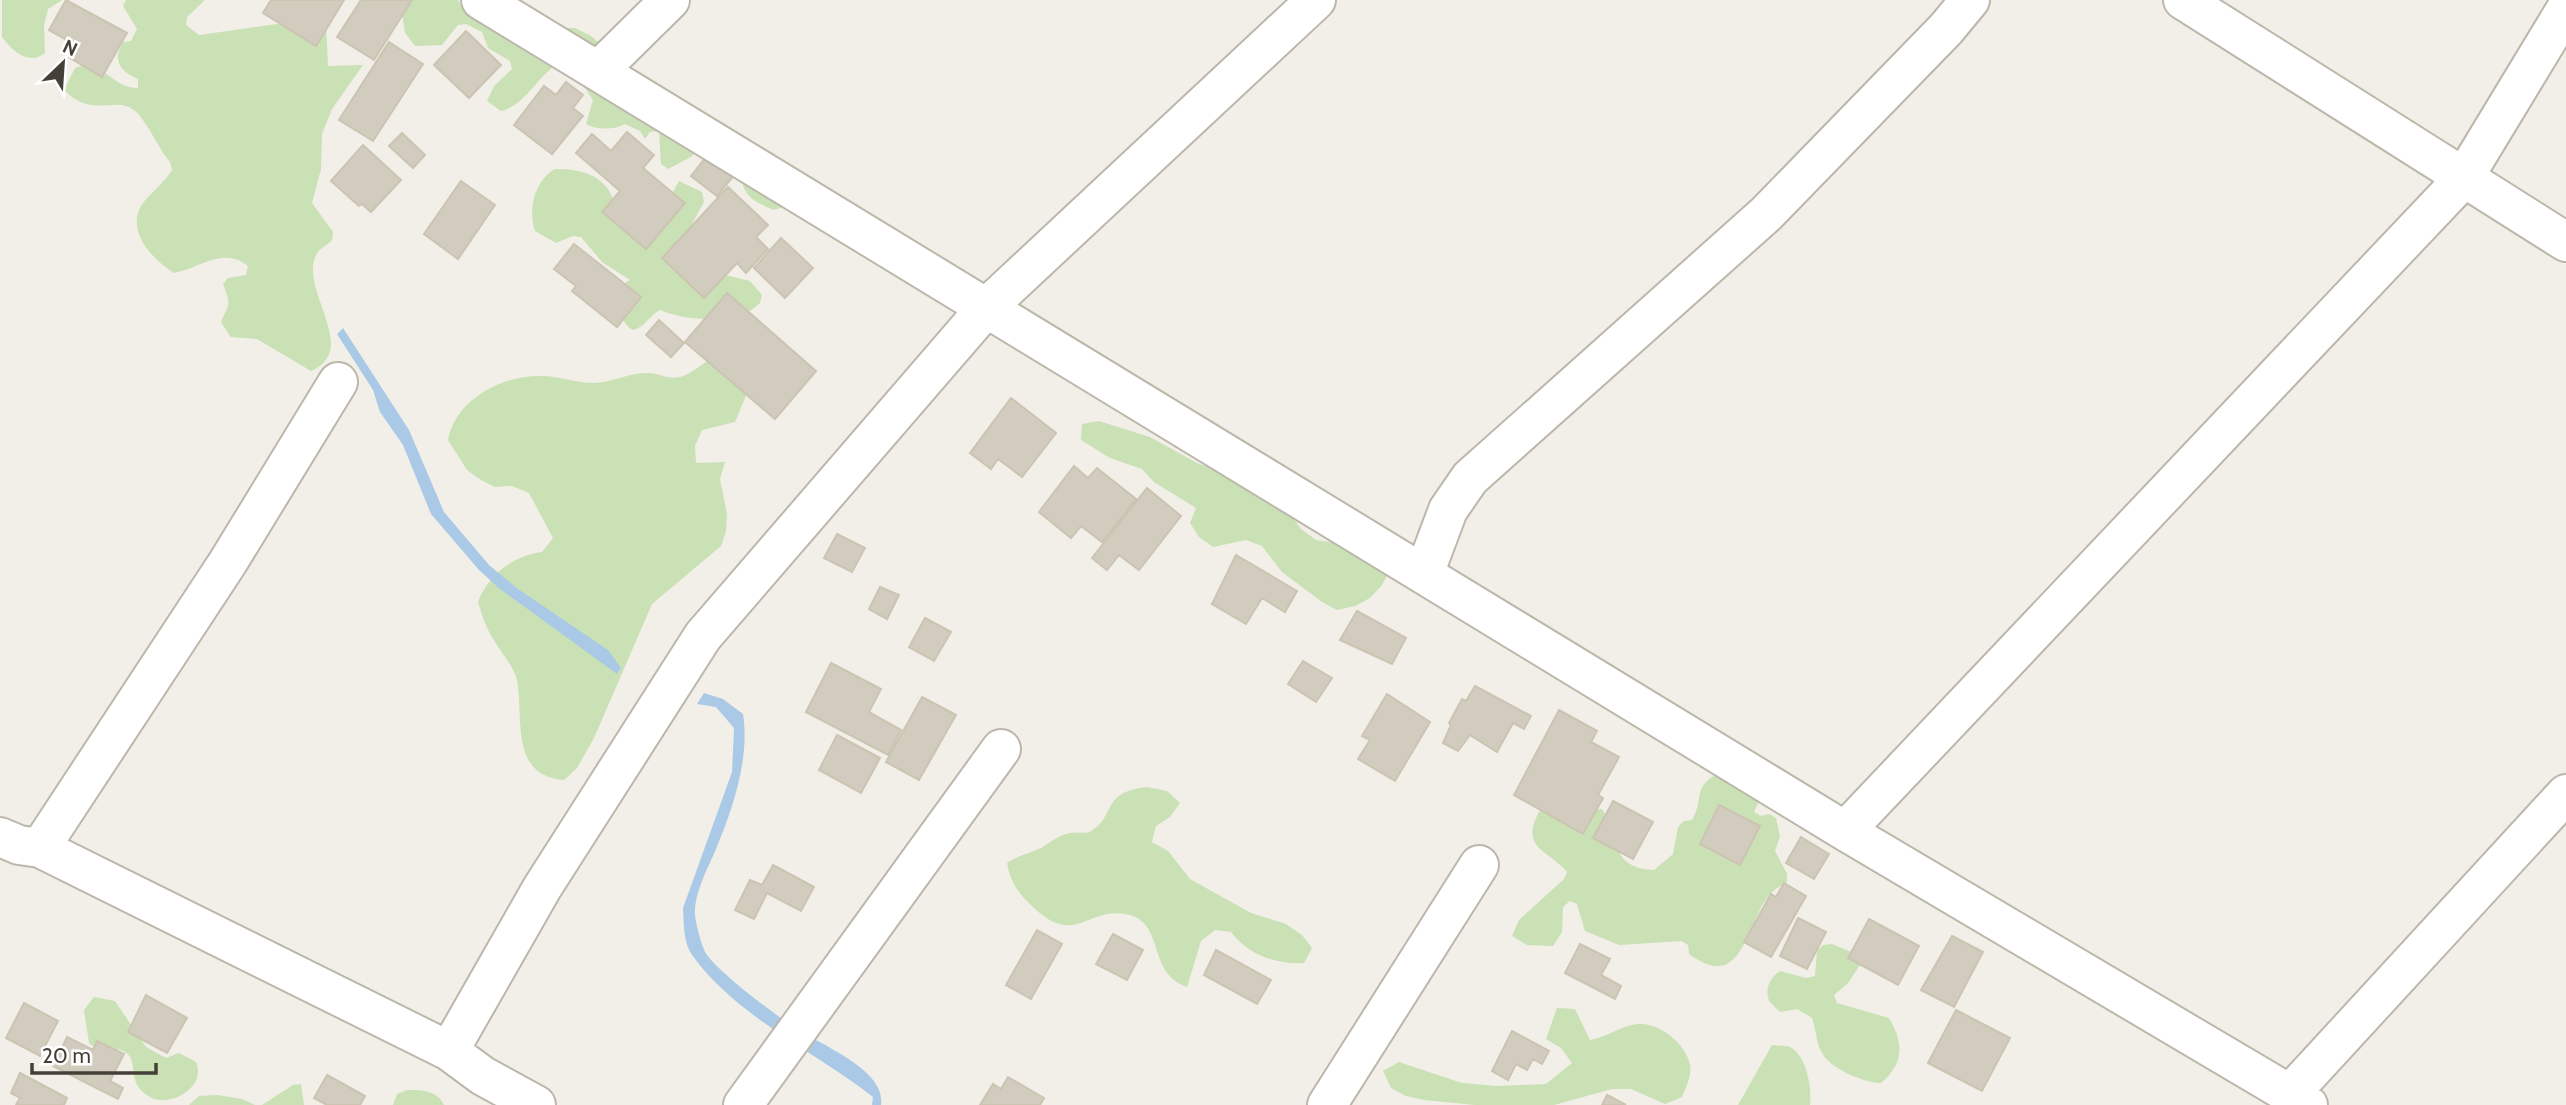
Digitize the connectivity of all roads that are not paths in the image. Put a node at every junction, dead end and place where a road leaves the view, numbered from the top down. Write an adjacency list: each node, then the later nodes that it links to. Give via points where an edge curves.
1 (481, 0): 7 (street)
2 (670, 0): 7 (street)
3 (1316, 0): 10 (street)
4 (1970, 0): 12 (street, via 1766,214 1470,478 1448,510)
5 (2183, 0): 8 (street)
6 (2566, 9): 8 (street)
7 (599, 70): 10 (street)
8 (2463, 179): 9 (street); 15 (street)
9 (2566, 242)
10 (987, 307): 12 (street); 19 (street, via 703,636 542,888)
11 (338, 383): 17 (street, via 228,562)
12 (1424, 574): 15 (street)
13 (1001, 750): 22 (street)
14 (2566, 794): 20 (street)
15 (1845, 831): 20 (street)
16 (0, 836): 17 (street)
17 (40, 848): 19 (street)
18 (1479, 865): 23 (street)
19 (449, 1051): 21 (street)
20 (2299, 1100)
21 (536, 1105)
22 (743, 1105)
23 (1327, 1105)

